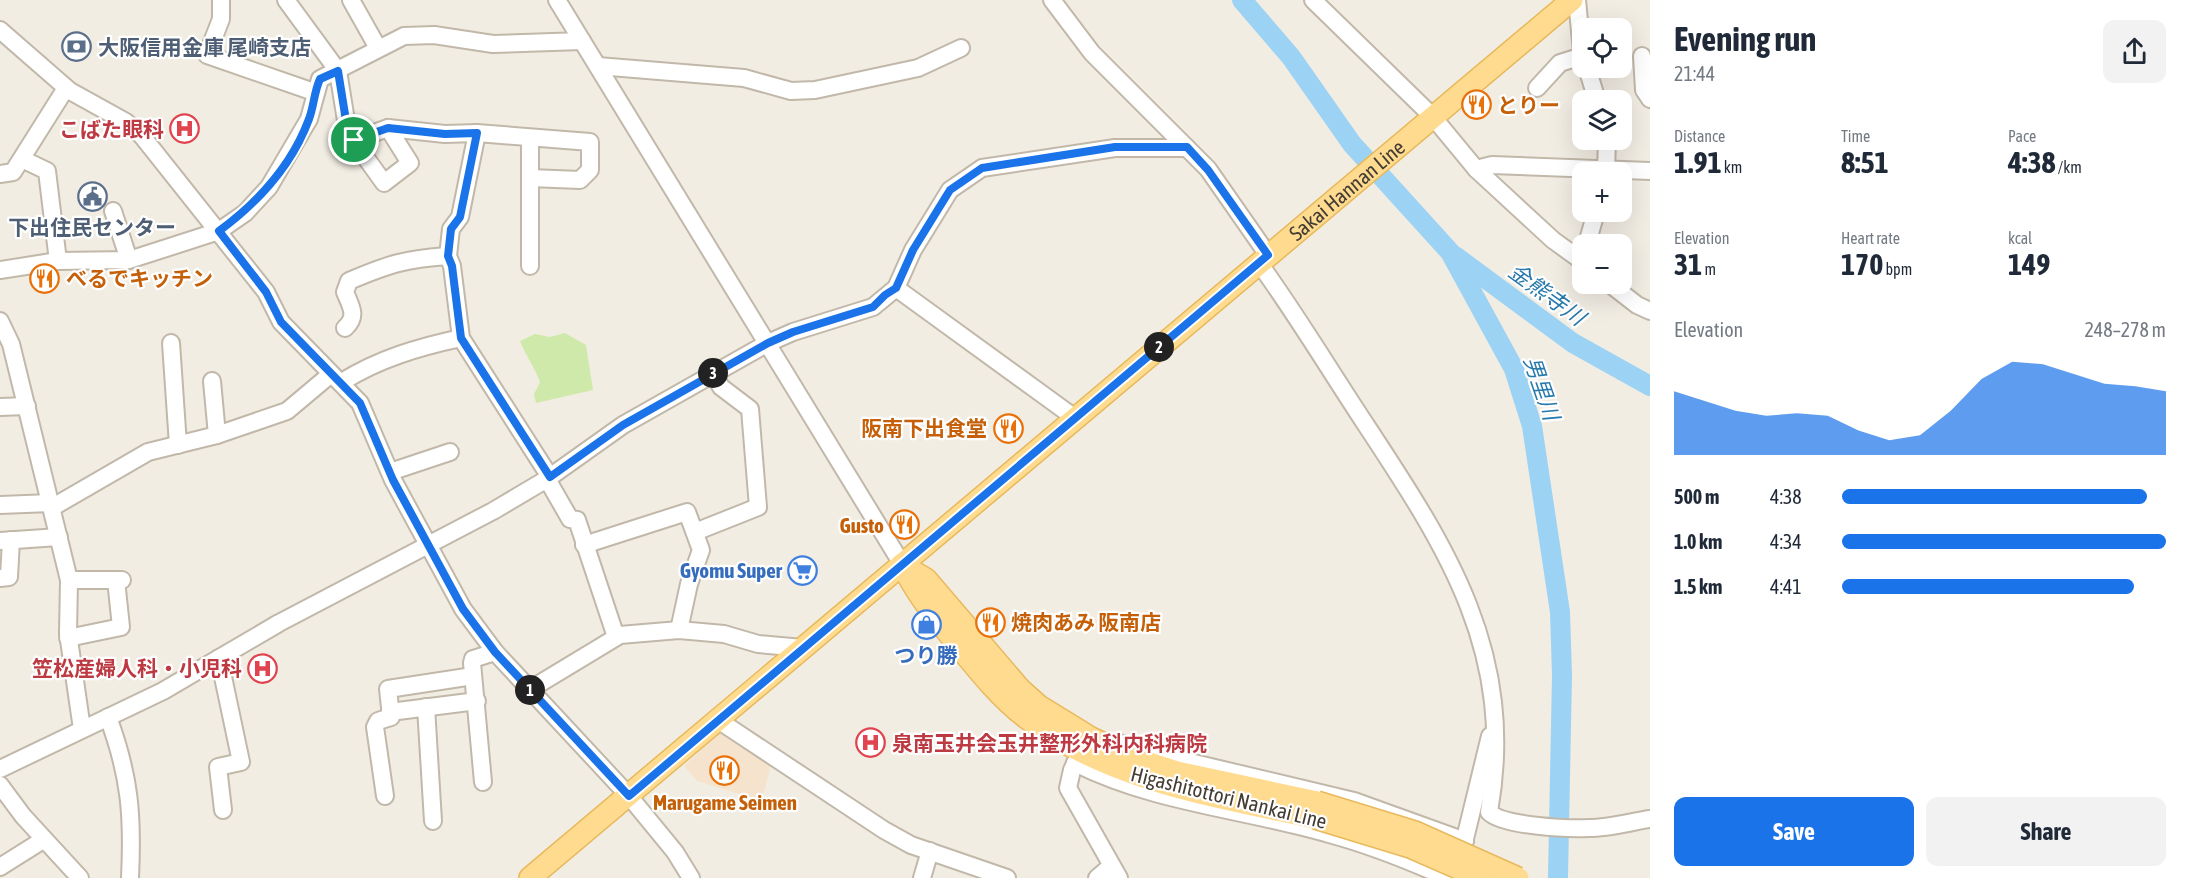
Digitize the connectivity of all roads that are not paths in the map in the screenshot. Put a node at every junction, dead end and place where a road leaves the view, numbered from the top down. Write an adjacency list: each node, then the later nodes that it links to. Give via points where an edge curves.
1 (221, 0): 20 (street, via 221,19 207,55)
2 (286, 0): 17 (street)
3 (351, 0): 12 (street)
4 (557, 0): 11 (street)
5 (1052, 0): 27 (street, via 1092,53)
6 (1313, 0): 22 (street)
7 (1572, 0): 22 (main road, Sakai Hannan Line)
8 (1577, 0): 9 (street)
9 (1579, 18)
10 (2, 33): 18 (street)
11 (582, 40): 12 (street, via 493,44 424,35 404,36); 16 (street)
12 (378, 48): 17 (street)
13 (961, 48): 16 (street, via 918,68 815,90 791,91 744,78)
14 (1642, 56): 21 (street, via 1644,90)
15 (1572, 58): 19 (street, via 1560,63)
16 (598, 66): 51 (street)
17 (338, 71): 20 (street, via 320,79); 26 (street, via 348,133)
18 (66, 88): 28 (street); 36 (street, via 126,122 142,136)
19 (1537, 88)
20 (314, 92): 36 (street, via 309,119 269,187 245,213)
21 (1650, 99)
22 (1427, 121): 29 (street); 38 (main road, Sakai Hannan Line)
23 (388, 128): 24 (street); 26 (street); 26 (street, via 410,163 384,183)
24 (477, 133): 25 (street); 39 (street, via 460,217 451,229)
25 (530, 138): 34 (street); 34 (street, via 590,142 590,170 580,180)
26 (354, 140)
27 (1187, 147): 38 (street); 44 (street, via 1115,147 982,168 950,190 913,250)
28 (22, 159): 33 (street, via 13,172); 41 (street, via 47,171)
29 (1476, 169): 30 (street, via 1492,165); 37 (street)
30 (1572, 170)
31 (1632, 171): 32 (street)
32 (1650, 171)
33 (0, 174)
34 (530, 178): 42 (street)
35 (113, 211): 40 (street)
36 (219, 231): 40 (street); 53 (street, via 266,292 281,322)
37 (1572, 253)
38 (1268, 255): 57 (main road, Sakai Hannan Line); 87 (street, via 1450,562 1485,651)
39 (448, 256): 48 (street, via 400,261 349,281 345,292 354,314); 49 (street)
40 (129, 260): 41 (street)
41 (58, 261): 43 (street)
42 (530, 266)
43 (0, 270)
44 (896, 288): 51 (street, via 873,307); 57 (street)
45 (1623, 294): 46 (street)
46 (1650, 311)
47 (0, 321): 55 (street, via 11,344)
48 (345, 328)
49 (461, 338): 53 (street, via 417,348); 62 (street)
50 (171, 343): 59 (street)
51 (768, 343): 52 (street); 70 (street)
52 (713, 373): 62 (street, via 623,425); 65 (street, via 721,387 750,409 758,507)
53 (336, 378): 58 (street, via 287,411); 61 (street, via 360,403)
54 (212, 381): 58 (street)
55 (27, 406): 56 (street); 64 (street)
56 (0, 407)
57 (1075, 418): 70 (main road, Sakai Hannan Line)
58 (217, 435): 59 (street)
59 (178, 444): 64 (street, via 135,458)
60 (450, 452): 61 (street)
61 (390, 472): 69 (street)
62 (549, 478): 68 (street, via 570,519 577,520); 69 (street)
63 (0, 505): 64 (street)
64 (52, 505): 66 (street)
65 (695, 532): 68 (street, via 687,512); 73 (street, via 700,550)
66 (59, 537): 67 (street); 71 (street)
67 (6, 540): 72 (street)
68 (584, 545): 74 (street)
69 (430, 546): 77 (street, via 463,609); 78 (street)
70 (902, 564): 76 (main road, Sakai Hannan Line); 86 (main road, Higashitottori Nankai Line, via 926,579 1020,689); 89 (main road, Higashitottori Nankai Line, via 914,590 984,678)
71 (69, 580): 75 (street); 75 (street, via 119,580 120,627)
72 (3, 582)
73 (679, 630): 74 (street); 76 (street)
74 (616, 637): 80 (street)
75 (68, 638): 88 (street)
76 (803, 648): 85 (main road, Sakai Hannan Line)
77 (495, 652): 79 (street, via 472,660); 80 (street)
78 (219, 658): 84 (street); 95 (street, via 241,762 218,767)
79 (473, 676): 81 (street); 83 (street, via 390,687)
80 (529, 690): 94 (street)
81 (477, 701): 82 (street); 91 (street)
82 (426, 707): 83 (street); 98 (street)
83 (390, 712): 93 (street, via 391,717 378,721 375,727)
84 (108, 717): 88 (street); 106 (street, via 128,781 132,816)
85 (718, 720): 94 (main road, Sakai Hannan Line); 101 (street, via 884,830)
86 (1068, 723): 96 (main road, Higashitottori Nankai Line, via 1134,758); 100 (street, via 1177,759 1354,801)
87 (1493, 723): 97 (street, via 1497,754 1489,812 1494,818 1588,828); 100 (street)
88 (82, 729): 90 (street)
89 (1077, 758): 96 (main road, Higashitottori Nankai Line, via 1172,786); 103 (street, via 1068,788); 112 (street, via 1140,790 1327,833)
90 (0, 769)
91 (483, 782)
92 (0, 785): 99 (street)
93 (385, 796)
94 (629, 796): 107 (main road, Sakai Hannan Line); 108 (street)
95 (223, 810)
96 (1316, 810): 114 (main road, Higashitottori Nankai Line, bridge); 115 (main road, Higashitottori Nankai Line, bridge, via 1415,832)
97 (1650, 819)
98 (433, 821)
99 (43, 840): 102 (street); 105 (street)
100 (1465, 841): 113 (street)
101 (930, 851): 104 (street); 109 (street)
102 (0, 867)
103 (1115, 872): 111 (street)
104 (984, 874): 110 (street)
105 (80, 878)
106 (130, 878)
107 (530, 878)
108 (691, 878)
109 (922, 878)
110 (1007, 878)
111 (1097, 878)
112 (1448, 878)
113 (1456, 878)
114 (1481, 878)
115 (1518, 878)

